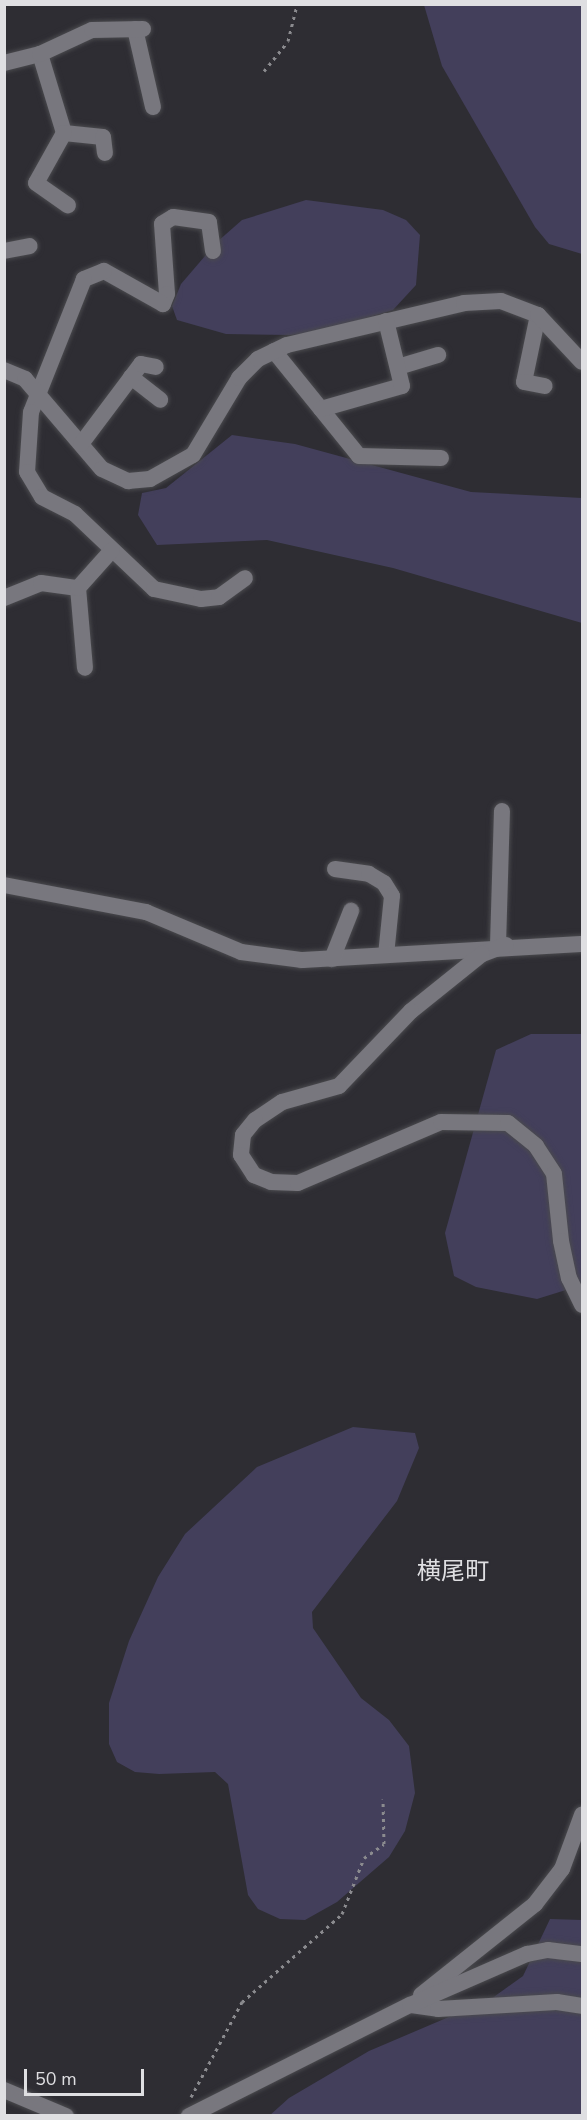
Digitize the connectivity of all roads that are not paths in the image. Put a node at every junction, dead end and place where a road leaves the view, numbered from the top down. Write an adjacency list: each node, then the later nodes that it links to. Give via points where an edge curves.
1 (40, 54): 2 (street); 3 (street, via 92,30 139,29); 4 (street)
2 (4, 63)
3 (153, 107)
4 (64, 133): 5 (street, via 102,137); 6 (street, via 36,183)
5 (105, 153)
6 (68, 205)
7 (30, 246): 8 (street)
8 (4, 251)
9 (213, 251): 20 (street, via 209,222 173,218 162,224 167,294 163,304 104,271 84,279)
10 (538, 315): 11 (street, via 529,309 492,302 464,303); 14 (street); 19 (street, via 524,382)
11 (386, 321): 12 (street); 16 (street)
12 (274, 351): 22 (street); 23 (street, via 239,378 193,455 150,479 128,481 102,470)
13 (438, 355): 16 (street)
14 (582, 362)
15 (156, 367): 18 (street, via 141,364)
16 (398, 367): 22 (street, via 402,386)
17 (4, 370): 20 (street, via 25,379)
18 (131, 377): 21 (street); 23 (street)
19 (545, 386)
20 (39, 393): 23 (street); 25 (street, via 31,412 27,472 42,496 75,514)
21 (160, 400)
22 (321, 409): 24 (street, via 359,456)
23 (81, 444)
24 (441, 458)
25 (112, 550): 26 (street, via 154,589 177,598 219,597); 27 (street)
26 (245, 578)
27 (78, 588): 28 (street, via 41,583); 29 (street)
28 (4, 598)
29 (85, 668)
30 (502, 811): 35 (street)
31 (334, 869): 36 (street, via 369,874 384,883 392,896)
32 (4, 885): 37 (street, via 146,912 241,952)
33 (351, 911): 37 (street)
34 (582, 944): 35 (street)
35 (502, 945): 36 (street); 38 (street, via 482,954 411,1011 339,1086 282,1102 255,1120 243,1135 241,1155 254,1175 271,1182 298,1183 441,1122 508,1123 536,1146 554,1174 561,1241 569,1278)
36 (386, 955): 37 (street)
37 (332, 959)
38 (582, 1305)
39 (582, 1815): 41 (street, via 562,1869 535,1904)
40 (582, 1954): 41 (street, via 548,1950 526,1954)
41 (410, 2005): 42 (street, via 438,2009 557,2002); 44 (street)
42 (582, 2006)
43 (4, 2090): 45 (street)
44 (187, 2110)
45 (66, 2115)

